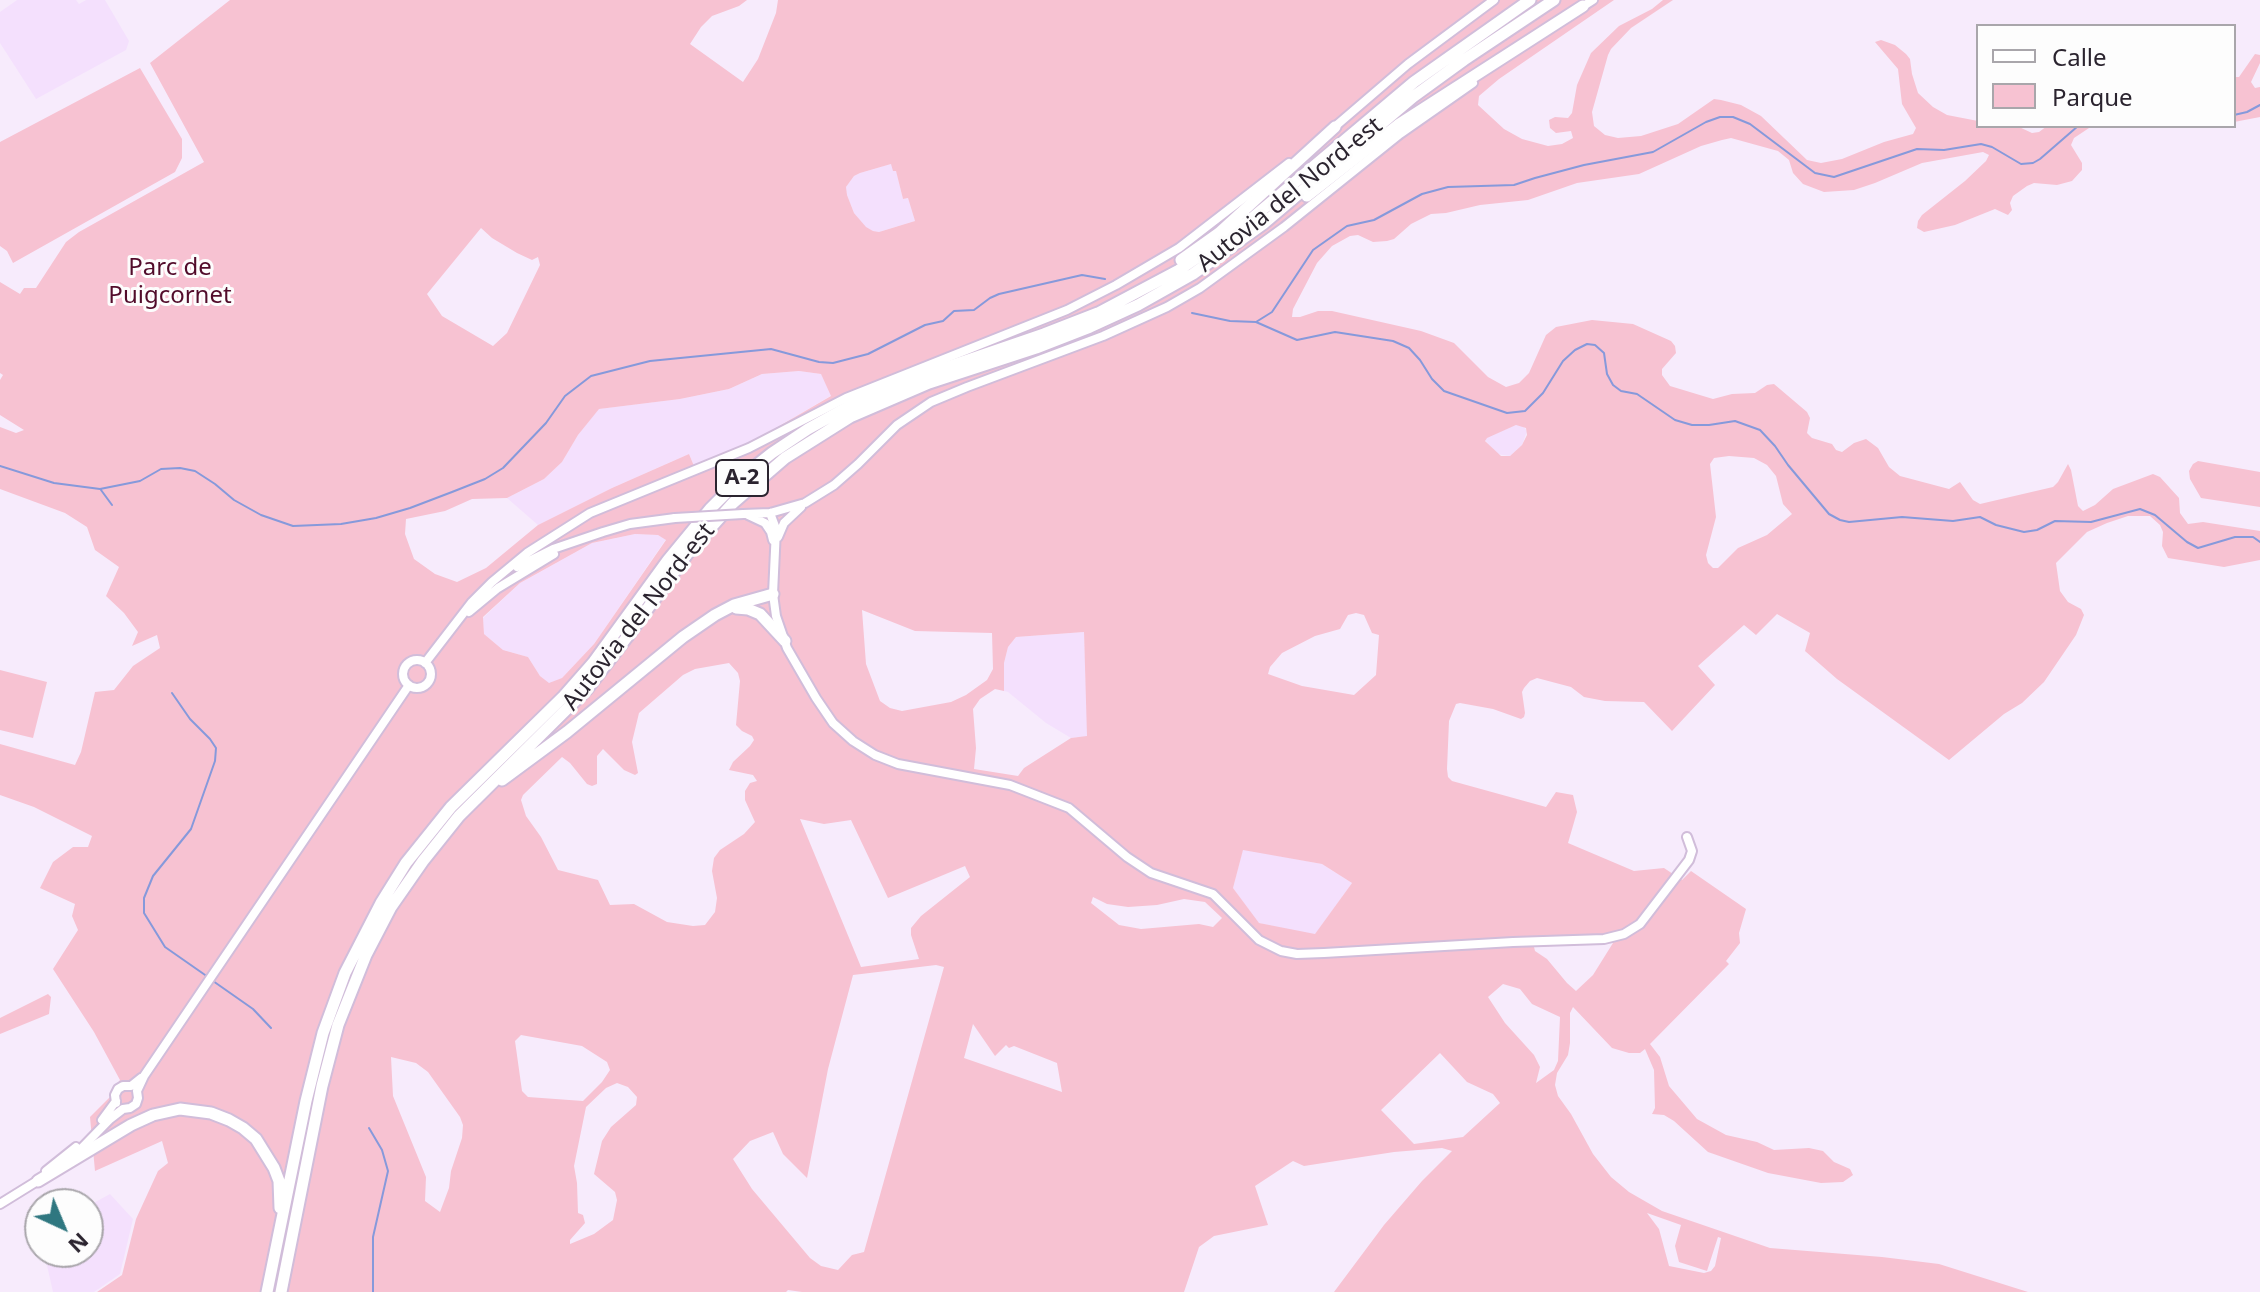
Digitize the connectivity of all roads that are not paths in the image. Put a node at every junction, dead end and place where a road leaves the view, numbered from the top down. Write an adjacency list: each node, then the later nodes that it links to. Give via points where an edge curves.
1 (1494, 0): 5 (street)
2 (1530, 0): 7 (highway, Autovia del Nord-est / A-2, via 1414,82 1225,239)
3 (1554, 0): 6 (highway, Autovia del Nord-est / A-2, via 1402,105)
4 (1588, 3): 6 (highway, via 1398,125); 8 (street, via 1400,134 1200,288 1103,336 931,402)
5 (1335, 127): 7 (highway, via 1219,233); 14 (street, via 1179,248 1116,285 590,513 527,553)
6 (1240, 242): 20 (highway, Autovia del Nord-est / A-2, via 1126,311 877,404 785,458 702,535 587,689)
7 (1126, 299): 27 (highway, Autovia del Nord-est / A-2, via 853,404 772,453 710,509 593,663 451,807 381,903 345,973 323,1033)
8 (805, 503): 9 (street); 12 (street, via 784,523)
9 (770, 513): 10 (street); 12 (street)
10 (743, 514): 11 (street, bridge, via 630,524); 12 (street, via 768,527)
11 (587, 537): 14 (street, via 523,564); 16 (street, via 521,572)
12 (774, 549): 13 (street)
13 (773, 594): 15 (highway); 17 (street)
14 (475, 598): 16 (street)
15 (720, 612): 17 (highway, via 741,607 754,611); 20 (highway)
16 (451, 628): 18 (street)
17 (785, 641): 21 (street, via 833,723 875,755 910,767 1010,785 1069,808 1151,873 1213,894 1259,940 1289,953 1624,934 1640,924 1689,860)
18 (425, 663): 19 (street, via 427,683); 19 (street, via 415,660 406,665 403,673)
19 (409, 685): 22 (street)
20 (484, 790): 29 (highway, Autovia del Nord-est / A-2, via 406,884 351,990 322,1086)
21 (1687, 837)
22 (134, 1088): 23 (street, via 118,1089); 24 (street, via 136,1104)
23 (116, 1101): 24 (street); 26 (street, via 68,1154)
24 (123, 1109): 25 (street)
25 (38, 1181): 26 (street); 27 (highway, via 153,1115 180,1109 211,1113 249,1133 274,1168 281,1196)
26 (0, 1202)
27 (275, 1256): 28 (highway, Autovia del Nord-est / A-2)
28 (267, 1292)
29 (281, 1292)

